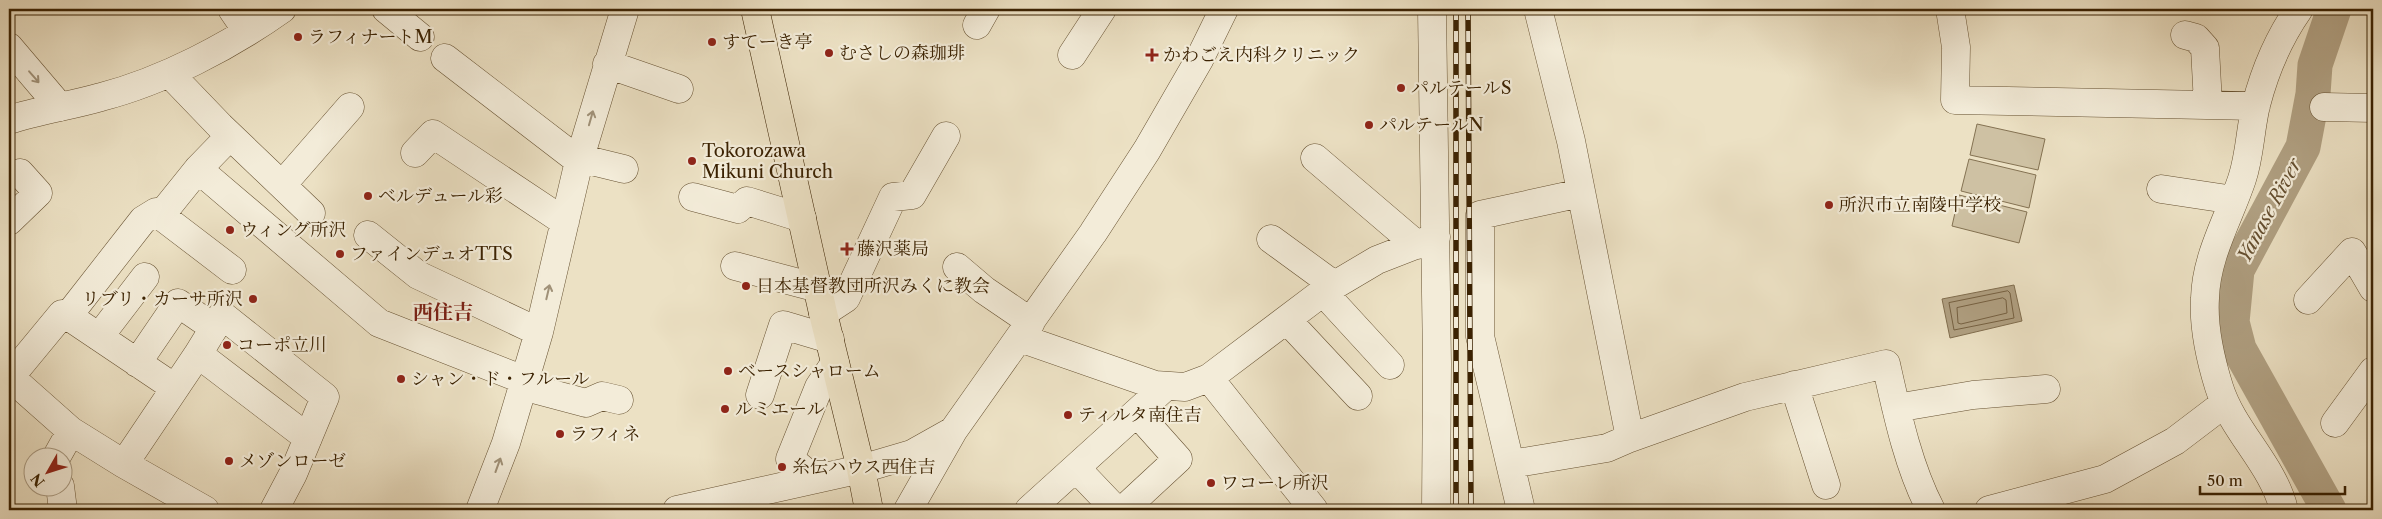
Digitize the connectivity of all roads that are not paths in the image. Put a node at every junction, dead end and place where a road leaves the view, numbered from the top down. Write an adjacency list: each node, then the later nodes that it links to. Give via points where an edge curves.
1 (232, 9): 12 (street)
2 (282, 9): 12 (street)
3 (386, 9): 14 (street)
4 (625, 9): 18 (street)
5 (756, 9): 44 (main road)
6 (1102, 9): 16 (street)
7 (1224, 9): 61 (street, via 1199,60 1147,150)
8 (1432, 9): 49 (street)
9 (1538, 9): 38 (street)
10 (1950, 9): 21 (street, via 1956,47 1955,100)
11 (2299, 9): 23 (street, via 2270,59)
12 (247, 31): 19 (street)
13 (2185, 35): 21 (street, via 2196,38 2205,48)
14 (420, 36)
15 (9, 47): 22 (street, one-way to 22)
16 (1072, 55)
17 (445, 58): 32 (street)
18 (607, 64): 20 (street); 32 (street, one-way to 18)
19 (170, 74): 22 (street, via 102,97); 28 (street)
20 (679, 89)
21 (2208, 104): 23 (street)
22 (60, 106): 27 (street)
23 (2256, 106): 40 (street, via 2249,152)
24 (350, 107): 36 (street)
25 (2324, 107): 26 (street)
26 (2373, 108)
27 (9, 120)
28 (230, 136): 33 (street); 36 (street)
29 (946, 136): 57 (street, via 912,195 893,197 846,298)
30 (415, 153): 46 (street, via 433,134)
31 (1315, 158): 49 (street)
32 (579, 160): 34 (street); 46 (street)
33 (198, 169): 41 (street); 43 (street)
34 (624, 169)
35 (20, 173): 45 (street, via 38,193)
36 (276, 179): 41 (street); 42 (street)
37 (2161, 189): 40 (street)
38 (1581, 193): 86 (street); 89 (street, via 1480,215 1480,336)
39 (693, 197): 44 (street, via 738,209 747,201)
40 (2234, 200): 79 (street, via 2209,269 2205,297 2209,350)
41 (240, 205): 71 (street, via 379,323)
42 (311, 213)
43 (161, 215): 52 (street); 58 (street, via 156,212 143,220)
44 (802, 218): 57 (main road)
45 (9, 221)
46 (565, 222): 62 (street, one-way to 46)
47 (368, 235): 62 (street, via 418,275)
48 (1271, 239): 54 (street)
49 (1426, 241): 54 (street, via 1376,260); 107 (street)
50 (735, 266): 57 (street)
51 (957, 267): 61 (street)
52 (232, 270)
53 (144, 277): 63 (street)
54 (1328, 288): 59 (street); 67 (street)
55 (2373, 288): 56 (street, via 2352,252)
56 (2308, 300)
57 (821, 301): 64 (main road)
58 (68, 316): 63 (street); 69 (street, via 62,314)
59 (1287, 320): 70 (street); 77 (street)
60 (213, 327): 65 (street); 66 (street, via 178,303); 85 (street, via 222,315 325,397)
61 (1025, 330): 73 (street, via 1155,385); 84 (street)
62 (539, 332): 71 (street)
63 (99, 337): 66 (street)
64 (832, 351): 76 (street, via 783,325); 91 (main road); 92 (street, via 790,459)
65 (198, 354): 74 (street); 85 (street)
66 (137, 363): 74 (street)
67 (1390, 365)
68 (2373, 371): 82 (street)
69 (9, 376): 83 (street)
70 (1209, 378): 73 (street, via 1185,387); 106 (street)
71 (523, 383): 78 (street, via 586,403 602,396); 99 (street, one-way to 71, via 506,443)
72 (1794, 385): 80 (street, via 1886,364); 86 (street, via 1745,397); 93 (street)
73 (1166, 386): 81 (street)
74 (175, 388): 88 (street)
75 (2046, 389): 80 (street)
76 (760, 395)
77 (1358, 396)
78 (619, 400)
79 (2226, 403): 95 (street, via 2175,441 2105,479); 111 (street, via 2274,483)
80 (1896, 408): 109 (street, via 1921,491)
81 (1137, 413): 90 (street); 105 (street, via 1178,459)
82 (2335, 423)
83 (71, 431): 87 (street); 88 (street)
84 (953, 431): 91 (street, via 912,454); 102 (street)
85 (308, 438): 98 (street)
86 (1630, 438): 89 (street, via 1607,448)
87 (63, 446)
88 (124, 464): 97 (street)
89 (1511, 464): 108 (street)
90 (1076, 468): 103 (street); 104 (street)
91 (861, 469): 92 (street); 101 (main road)
92 (814, 479): 100 (street)
93 (1826, 485)
94 (61, 496): 96 (street)
95 (2031, 505): 110 (street)
96 (63, 510)
97 (204, 510)
98 (274, 510)
99 (480, 510)
100 (677, 510)
101 (869, 510)
102 (908, 510)
103 (1029, 510)
104 (1116, 510)
105 (1123, 510)
106 (1314, 510)
107 (1436, 510)
108 (1521, 510)
109 (1931, 510)
110 (1990, 510)
111 (2284, 510)

